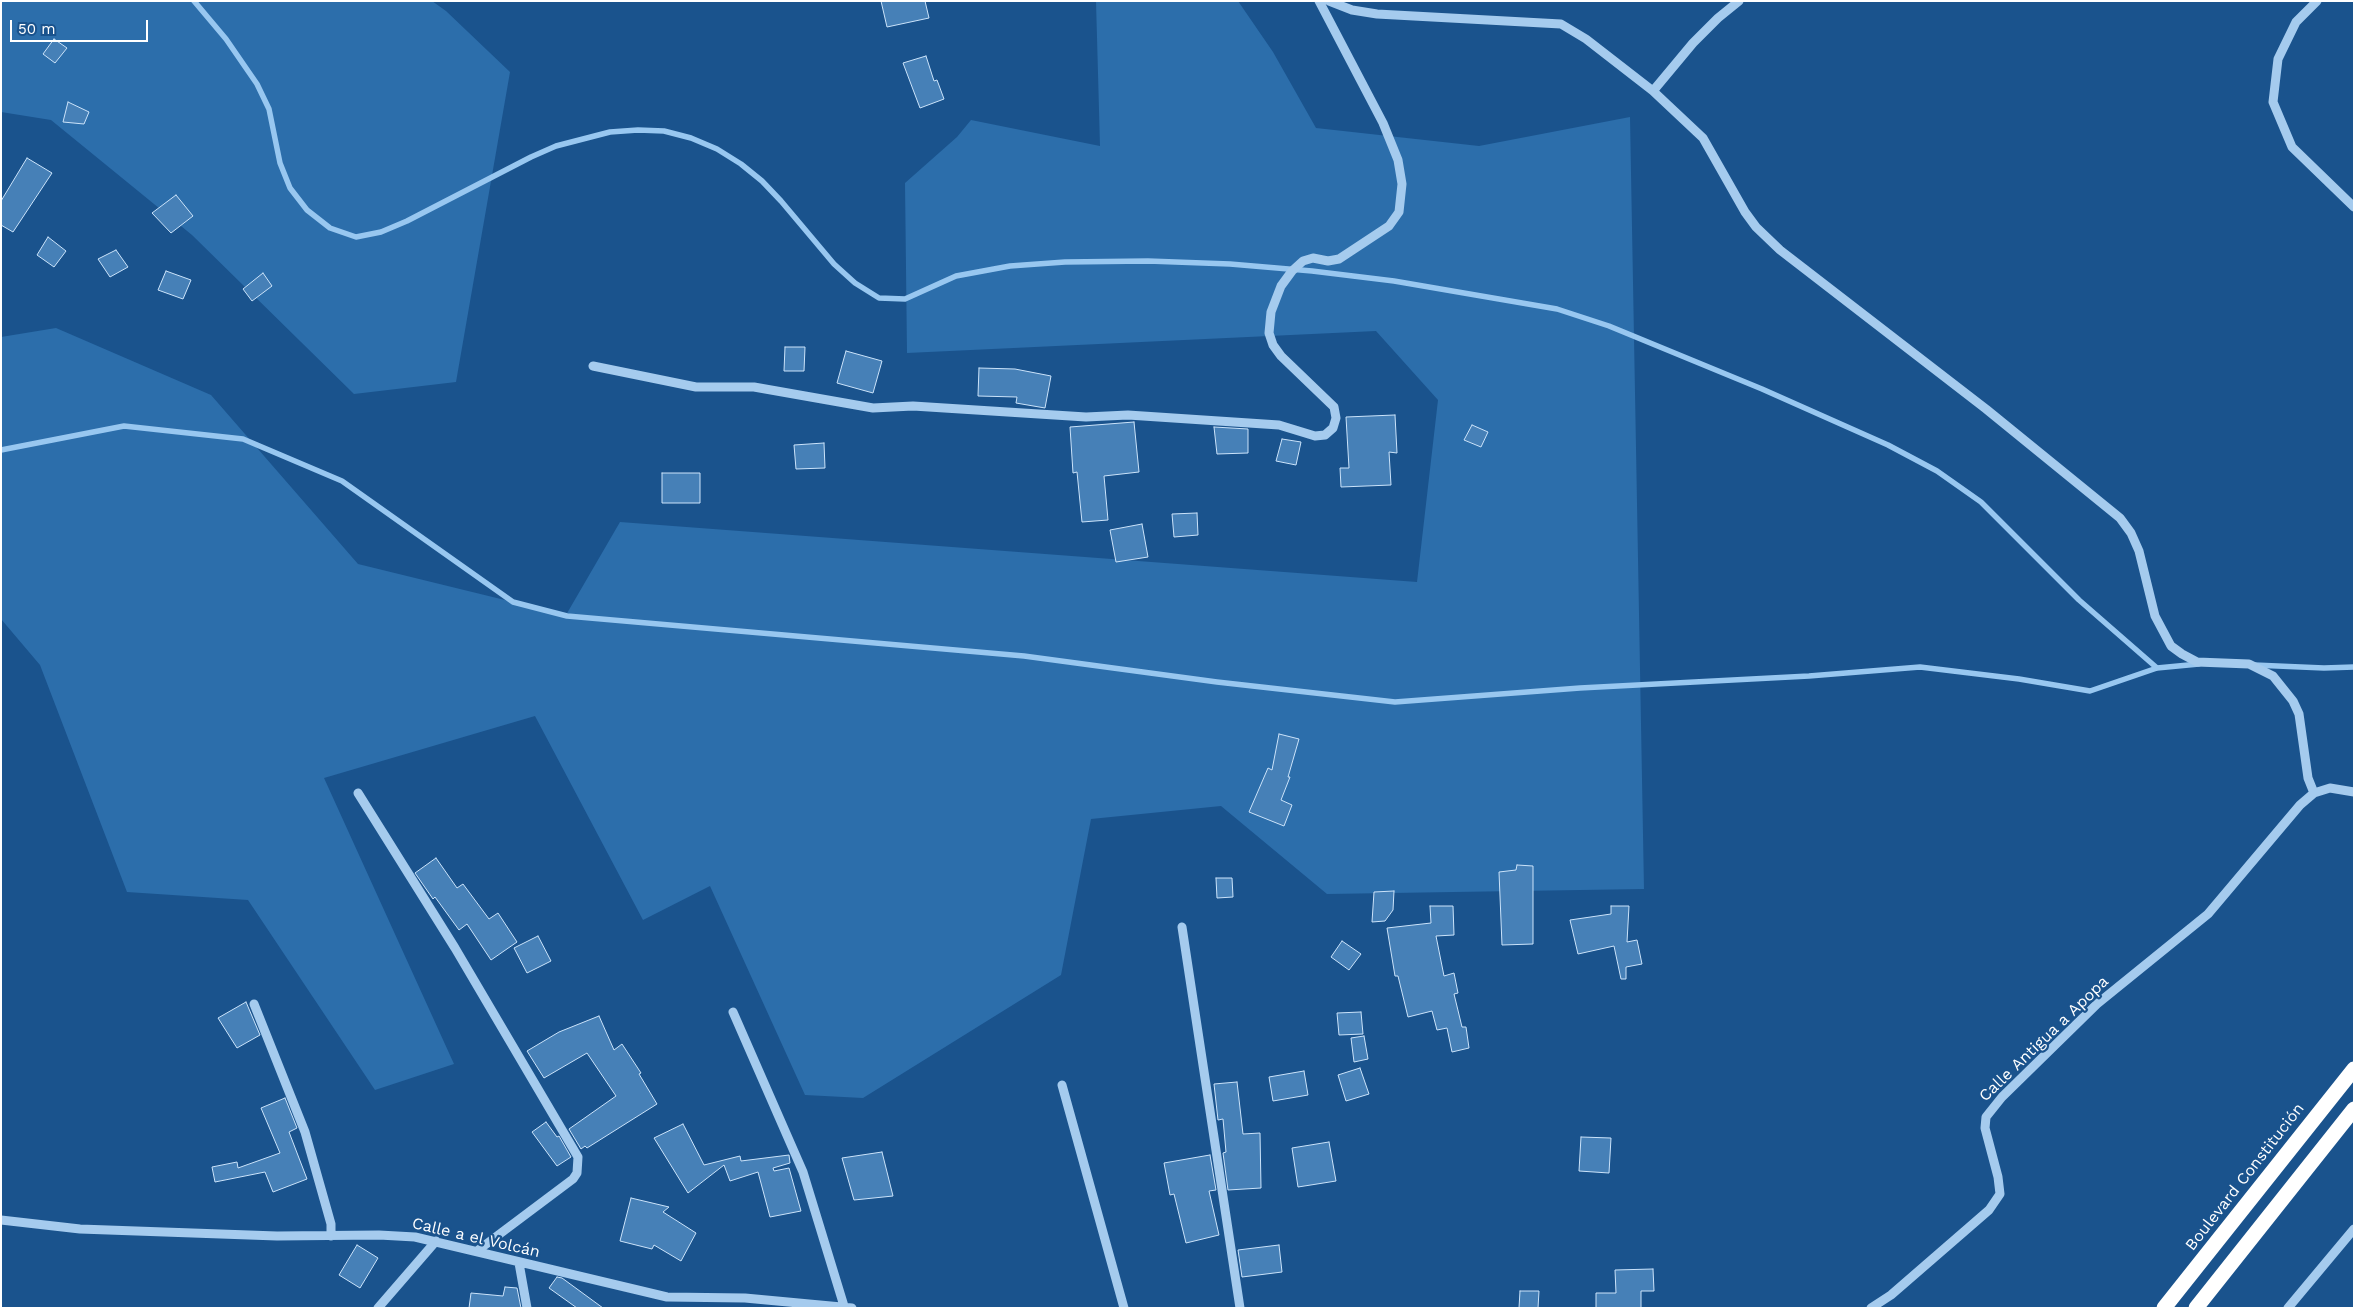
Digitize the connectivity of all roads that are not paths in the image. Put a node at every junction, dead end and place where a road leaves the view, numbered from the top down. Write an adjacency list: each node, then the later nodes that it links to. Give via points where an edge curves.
1 (1318, 1): 7 (street, via 1383,123 1398,160 1402,184 1399,212 1389,226 1339,259 1303,261 1281,286 1272,312 1269,333 1273,345 1334,407 1336,418 1333,428 1325,435 1315,436 1279,425 1128,415 1086,417 913,406 873,408 754,386 696,387)
2 (1329, 1): 5 (street, via 1352,10 1378,14 1560,24 1586,39)
3 (1739, 1): 5 (street, via 1693,43)
4 (2317, 1): 6 (street, via 2296,22 2278,60 2273,102 2292,147)
5 (1652, 91): 10 (street, via 1702,138 1750,220 1780,250 1986,409 2120,518 2139,551 2155,616 2171,646 2197,662 2249,664 2278,681 2299,714 2308,778)
6 (2354, 208)
7 (594, 366)
8 (2354, 792): 10 (street, via 2330,788)
9 (358, 793): 21 (street, via 578,1157 577,1173 573,1179)
10 (2314, 793): 28 (street, Calle Antigua a Apopa, via 2300,805 2208,914 2097,1004 2002,1097 1986,1117 1985,1128 2000,1194 1981,1217 1891,1295)
11 (1182, 927): 27 (street)
12 (254, 1004): 19 (street, via 304,1132 331,1224)
13 (733, 1012): 23 (street, via 802,1172)
14 (2354, 1068): 29 (highway, Boulevard Constitución)
15 (1062, 1084): 26 (street)
16 (2354, 1109): 30 (highway)
17 (1, 1220): 19 (street, Calle a el Volcán, via 80,1228)
18 (2354, 1229): 31 (street)
19 (331, 1236): 20 (street, Calle a el Volcán, via 379,1235)
20 (436, 1241): 21 (street, Calle a el Volcán); 24 (street)
21 (477, 1251): 22 (street, Calle a el Volcán)
22 (519, 1263): 23 (street, Calle a el Volcán, via 667,1297 745,1298); 25 (street)
23 (848, 1307)
24 (378, 1308)
25 (527, 1308)
26 (1124, 1308)
27 (1240, 1308)
28 (1871, 1308)
29 (2164, 1308)
30 (2196, 1308)
31 (2288, 1308)

